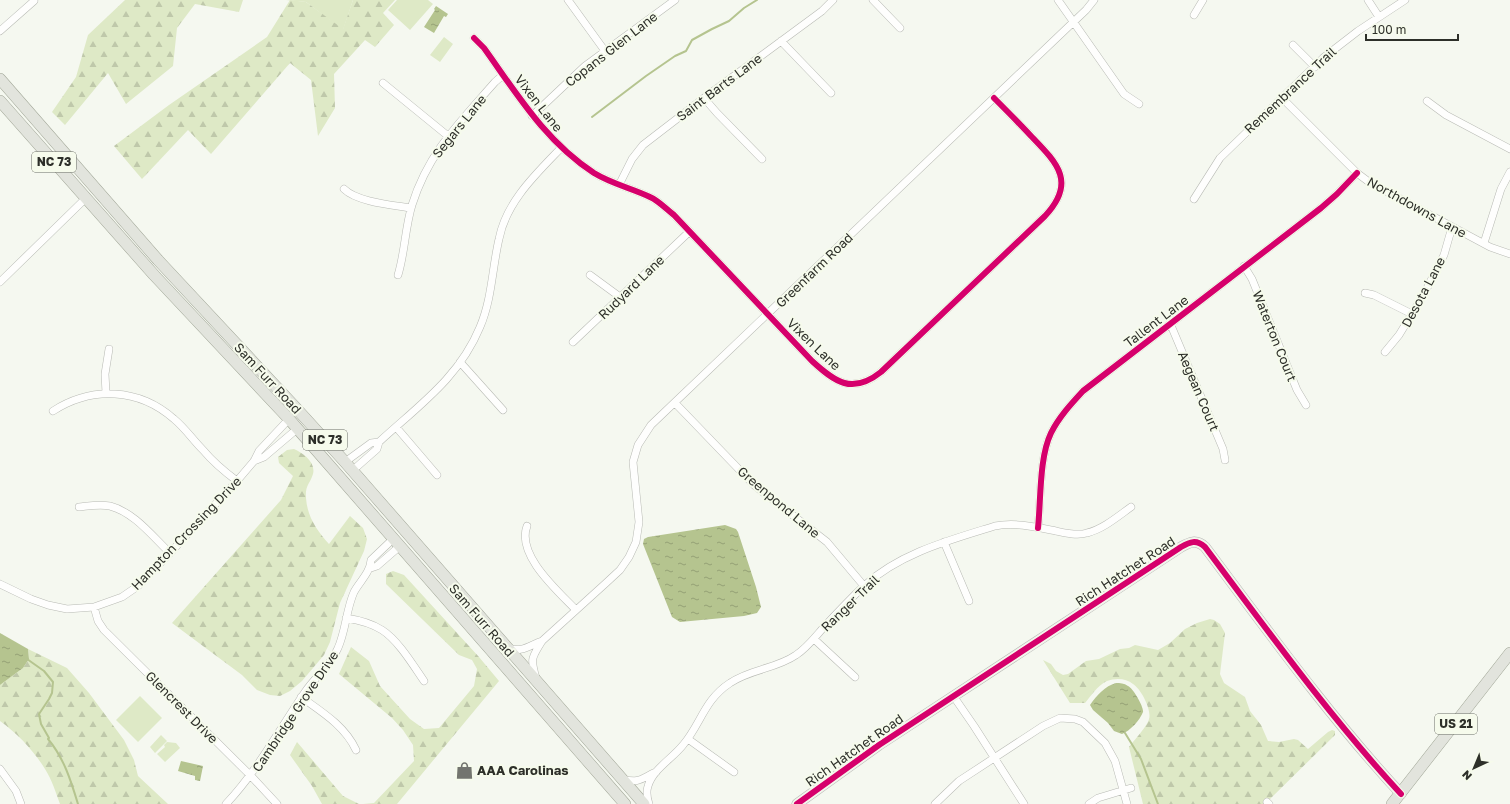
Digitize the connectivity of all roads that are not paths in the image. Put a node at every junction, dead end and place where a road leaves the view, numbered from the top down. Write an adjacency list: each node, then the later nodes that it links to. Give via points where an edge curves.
1 (568, 0): 19 (street)
2 (675, 0): 19 (street, Copans Glen Lane)
3 (832, 0): 17 (street, Saint Barts Lane, via 822,11)
4 (873, 0): 14 (street)
5 (1058, 0): 13 (street)
6 (1094, 0): 13 (street, Greenfarm Road)
7 (1204, 0): 11 (street)
8 (1368, 0): 12 (street)
9 (1405, 0): 12 (street, Remembrance Trail)
10 (30, 3): 15 (street)
11 (1194, 15)
12 (1379, 17): 20 (street, Remembrance Trail, via 1335,48)
13 (1073, 22): 26 (street, Greenfarm Road); 30 (street, via 1124,94)
14 (900, 28)
15 (0, 31)
16 (474, 38): 21 (street, Vixen Lane)
17 (781, 41): 24 (street); 25 (street, Saint Barts Lane)
18 (1293, 45): 20 (street)
19 (604, 51): 31 (street, Copans Glen Lane, via 572,77)
20 (1315, 67): 27 (street, Remembrance Trail)
21 (503, 75): 31 (street, Vixen Lane); 32 (street, Segars Lane)
22 (0, 79): 47 (main road, Sam Furr Road / NC 73)
23 (383, 83): 32 (street)
24 (831, 93)
25 (704, 98): 35 (street); 38 (street, Saint Barts Lane, via 636,152)
26 (994, 98): 54 (street, Greenfarm Road); 54 (street, Vixen Lane, via 1058,166 1061,179 1059,194 1045,216 881,372 868,381 852,384 832,379)
27 (1282, 98): 37 (street, Northdowns Lane); 41 (street, Remembrance Trail, via 1220,158)
28 (0, 101): 40 (main road, Sam Furr Road / NC 73)
29 (1427, 101): 34 (street)
30 (1138, 104)
31 (532, 116): 33 (street, Vixen Lane)
32 (448, 136): 42 (street, Segars Lane, via 431,160)
33 (561, 148): 38 (street, Vixen Lane, via 594,173); 60 (street, via 515,200 507,213 499,238 485,313)
34 (1510, 149)
35 (762, 159)
36 (1510, 172): 45 (street, via 1501,189)
37 (1357, 173): 43 (street, Northdowns Lane); 48 (street, Tallent Lane, via 1321,208)
38 (619, 186): 44 (street, Vixen Lane, via 658,202)
39 (344, 189): 42 (street, via 357,198)
40 (86, 198): 47 (main road, via 90,197 97,201); 51 (street); 61 (main road, Sam Furr Road / NC 73, via 154,275)
41 (1194, 199)
42 (411, 208): 49 (street, Segars Lane)
43 (1452, 227): 45 (street, Northdowns Lane); 55 (street, Desota Lane, via 1440,264)
44 (689, 232): 53 (street, Rudyard Lane); 54 (street, Vixen Lane)
45 (1484, 243): 46 (street, Northdowns Lane)
46 (1510, 254)
47 (158, 260): 73 (main road, Sam Furr Road / NC 73)
48 (1244, 266): 56 (street, Tallent Lane); 64 (street, Waterton Court, via 1252,279 1297,390)
49 (398, 274)
50 (590, 275): 53 (street)
51 (0, 282)
52 (1365, 293): 55 (street)
53 (620, 296): 57 (street, Rudyard Lane)
54 (768, 314): 63 (street, Greenfarm Road)
55 (1412, 314): 59 (street, Desota Lane)
56 (1170, 323): 71 (street, Aegean Court, via 1223,449); 80 (street, Tallent Lane, via 1083,391 1059,418 1048,442 1043,464)
57 (573, 342)
58 (109, 349): 62 (street, via 105,374)
59 (1385, 352)
60 (460, 362): 65 (street); 68 (street, via 439,388)
61 (257, 384): 67 (main road, Sam Furr Road / NC 73); 74 (main road, via 307,431 341,468 348,472)
62 (106, 393): 66 (street, via 78,398); 76 (street, via 136,397 160,408 175,420 214,462)
63 (674, 403): 85 (street, Greenpond Lane, via 754,485 827,542); 88 (street, Greenfarm Road, via 651,425 635,454 633,473 639,522 634,548 620,570)
64 (1306, 405)
65 (504, 410)
66 (53, 411)
67 (289, 419): 69 (main road, Sam Furr Road / NC 73); 72 (street, Hampton Crossing Drive, via 259,451)
68 (396, 427): 70 (street); 75 (street)
69 (298, 429): 72 (street, Hampton Crossing Drive); 81 (main road, Sam Furr Road / NC 73)
70 (379, 442): 73 (street, via 371,443); 74 (street, via 377,449)
71 (1225, 460)
72 (254, 461): 76 (street, Hampton Crossing Drive)
73 (345, 462): 74 (main road, Sam Furr Road / NC 73)
74 (352, 471): 90 (main road, Sam Furr Road / NC 73)
75 (437, 475)
76 (237, 481): 83 (street, Hampton Crossing Drive)
77 (79, 507): 83 (street, via 104,505 124,512)
78 (1131, 507): 80 (street, Ranger Trail, via 1105,526 1085,534)
79 (527, 526): 88 (street, via 525,540 534,562)
80 (1038, 528): 82 (street, Ranger Trail, via 1005,524)
81 (396, 542): 89 (street, Cambridge Grove Drive, via 371,560 371,568 354,592); 90 (main road, via 403,541 407,544); 113 (main road, Sam Furr Road / NC 73)
82 (944, 542): 85 (street, Ranger Trail, via 898,563); 86 (street)
83 (170, 553): 87 (street, Hampton Crossing Drive, via 138,586 122,597)
84 (0, 584): 87 (street, Hampton Crossing Drive, via 48,605 66,609)
85 (864, 586): 91 (street, Ranger Trail)
86 (968, 601)
87 (94, 607): 106 (street, Glencrest Drive, via 104,630)
88 (576, 610): 92 (street, Greenfarm Road)
89 (346, 618): 96 (street, via 362,621 383,630); 98 (street, Cambridge Grove Drive, via 335,653)
90 (481, 618): 93 (main road, Sam Furr Road / NC 73)
91 (814, 639): 95 (street); 100 (street, Ranger Trail, via 787,661 738,678 720,690 707,706)
92 (542, 641): 93 (street, Greenfarm Road, via 521,651); 97 (street, Greenfarm Road, via 533,657)
93 (506, 648): 97 (main road, Sam Furr Road / NC 73)
94 (1510, 653): 109 (main road, US 21)
95 (855, 676)
96 (424, 681)
97 (538, 683): 107 (main road, Sam Furr Road / NC 73)
98 (302, 697): 101 (street, via 340,727 353,742); 106 (street, Cambridge Grove Drive)
99 (954, 697): 102 (street); 109 (street, Rich Hatchet Road, via 1181,547 1190,542 1201,543 1320,700); 116 (street, Rich Hatchet Road, via 879,745)
100 (688, 739): 104 (street, Ranger Trail); 105 (street)
101 (356, 750)
102 (995, 758): 108 (street, via 1052,721 1060,718 1075,719 1091,728 1105,743); 117 (street, via 959,781); 118 (street)
103 (0, 769): 110 (street, via 16,791)
104 (656, 772): 107 (street, Ranger Trail, via 640,781); 115 (street, Ranger Trail, via 646,792)
105 (734, 772)
106 (251, 776): 111 (street, Cambridge Grove Drive); 112 (street, Glencrest Drive)
107 (622, 779): 114 (main road, Sam Furr Road / NC 73)
108 (1127, 789): 119 (street, via 1098,798); 120 (street)
109 (1401, 794): 121 (main road, US 21)
110 (21, 804)
111 (226, 804)
112 (277, 804)
113 (625, 804)
114 (644, 804)
115 (649, 804)
116 (797, 804)
117 (935, 804)
118 (1024, 804)
119 (1089, 804)
120 (1127, 804)
121 (1392, 804)

